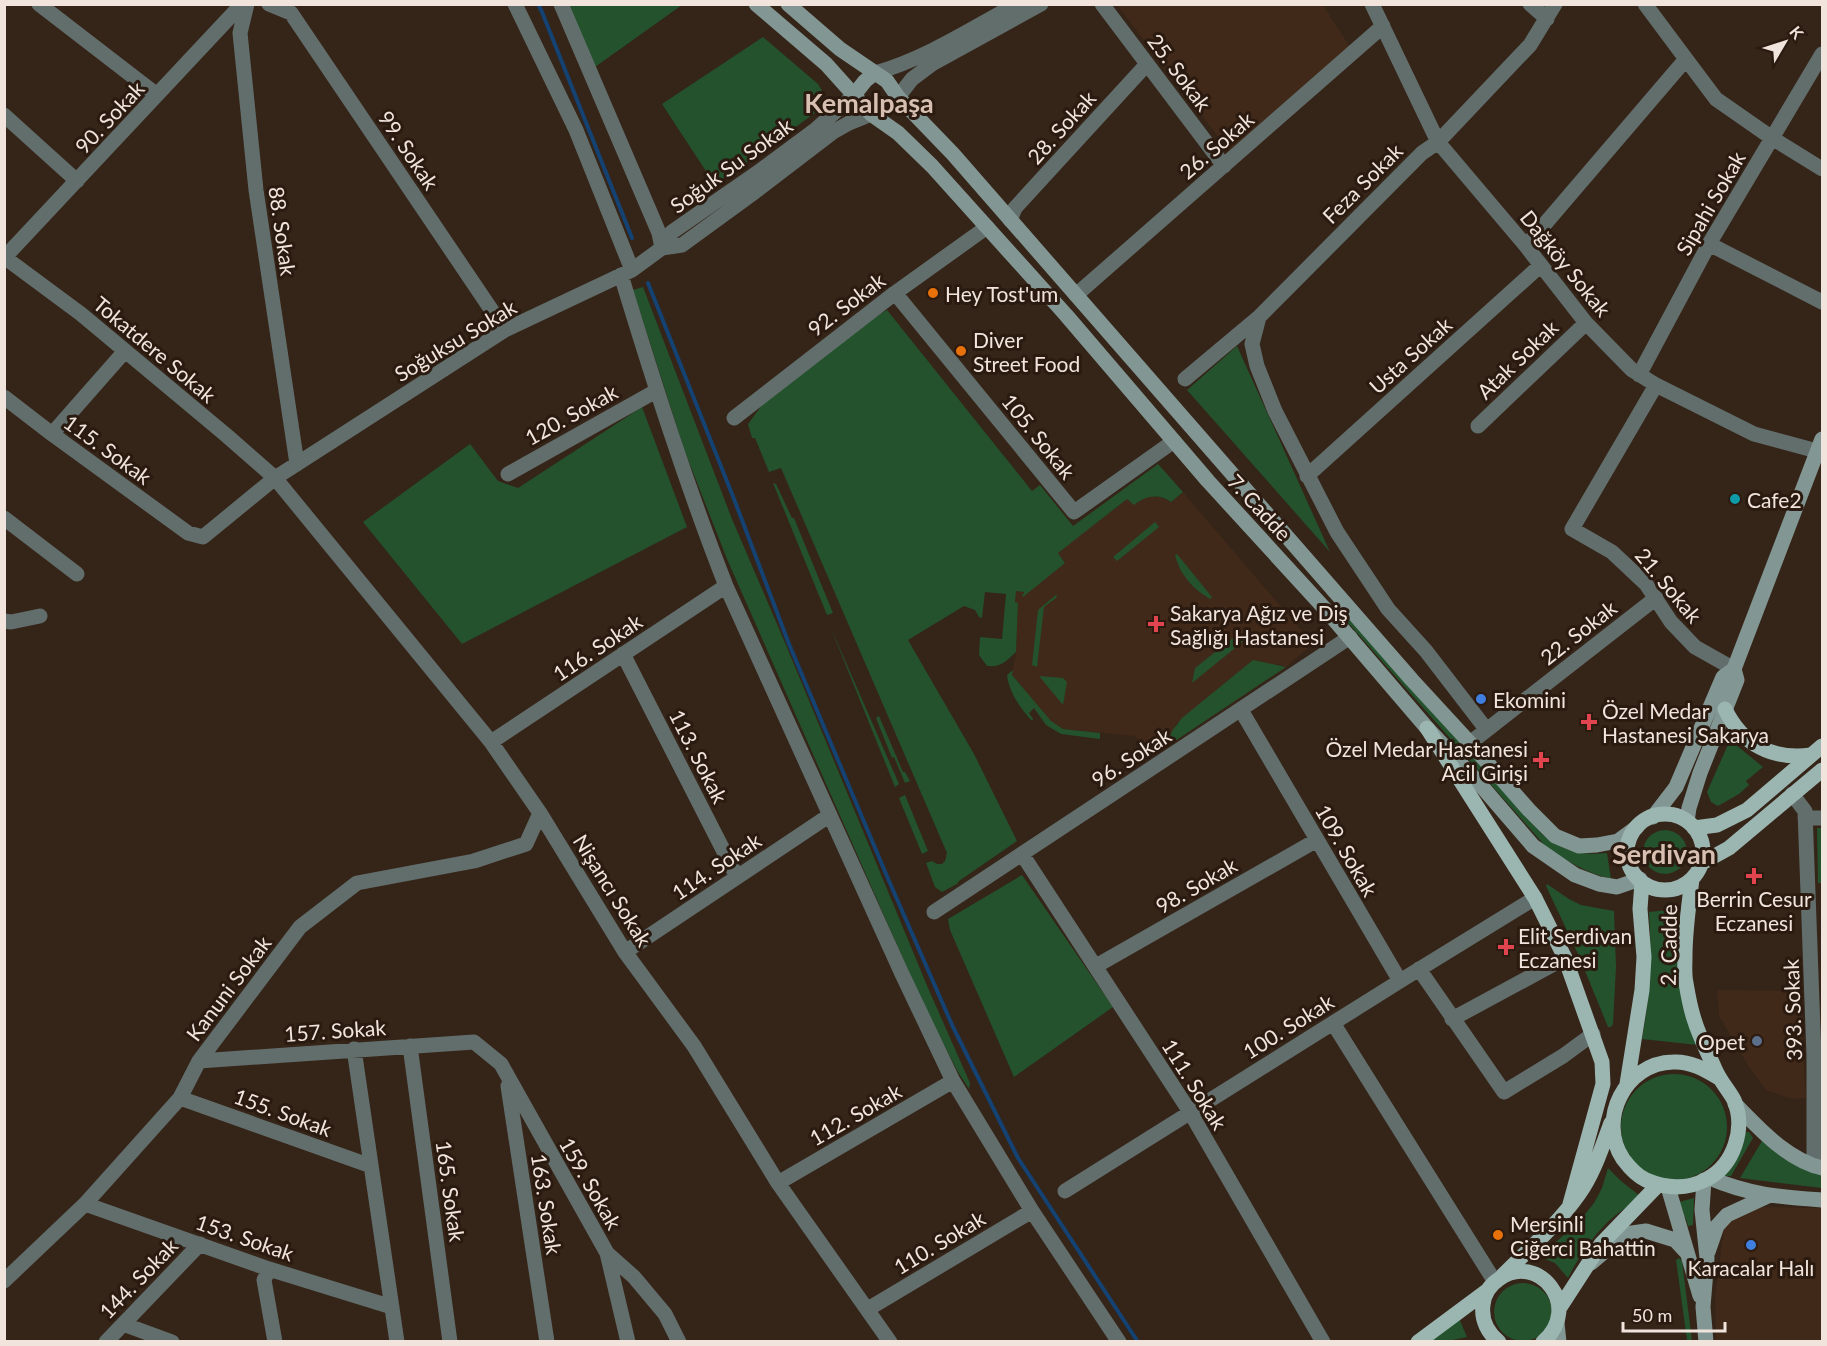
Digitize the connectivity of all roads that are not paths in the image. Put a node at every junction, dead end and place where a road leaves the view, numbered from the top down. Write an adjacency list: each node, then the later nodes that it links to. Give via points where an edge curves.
1 (39, 4): 23 (street)
2 (242, 4): 23 (street, 90. Sokak)
3 (247, 4): 58 (street, 88. Sokak, via 240,33 256,190)
4 (269, 4): 16 (street, 99. Sokak)
5 (515, 4): 40 (street, via 576,130)
6 (561, 4): 37 (street)
7 (756, 4): 24 (main road, via 826,64)
8 (788, 4): 22 (main road)
9 (1017, 4): 22 (street, via 920,57)
10 (1041, 4): 25 (street, via 932,64 912,79)
11 (1102, 4): 21 (street, 25. Sokak)
12 (1372, 4): 18 (street, Dağköy Sokak)
13 (1530, 4): 17 (street)
14 (1555, 4): 17 (street, Feza Sokak)
15 (1646, 4): 20 (street)
16 (296, 9): 46 (street, 99. Sokak)
17 (1546, 19): 29 (street, Feza Sokak, via 1530,45)
18 (1383, 26): 29 (street, Dağköy Sokak); 30 (street, 26. Sokak)
19 (1822, 54): 28 (street, Sipahi Sokak)
20 (1686, 59): 28 (street, via 1716,99); 36 (street)
21 (1147, 64): 30 (street, 25. Sokak); 33 (street, 28. Sokak, via 1015,208)
22 (875, 73): 24 (main road); 25 (main road, via 887,81)
23 (158, 95): 32 (street, 90. Sokak)
24 (854, 95): 27 (main road); 37 (street, Soğuk Su Sokak, via 774,161 672,232)
25 (898, 97): 27 (main road); 33 (main road, 7. Cadde)
26 (4, 114): 32 (street)
27 (871, 114): 34 (main road, 7. Cadde, via 898,133 932,166); 37 (street, Soğuk Su Sokak, via 833,132 682,245)
28 (1772, 138): 31 (street); 35 (street, Sipahi Sokak)
29 (1438, 142): 36 (street, Dağköy Sokak); 44 (street, Feza Sokak, via 1422,153)
30 (1224, 166): 42 (street, 26. Sokak)
31 (1822, 169)
32 (77, 182): 38 (street, 90. Sokak)
33 (1010, 220): 42 (main road, 7. Cadde)
34 (987, 227): 41 (street, 92. Sokak); 56 (main road, 7. Cadde)
35 (1709, 244): 43 (street); 48 (street, Sipahi Sokak)
36 (1526, 246): 39 (street, Dağköy Sokak)
37 (662, 248): 40 (street, Soğuksu Sokak)
38 (5, 258): 47 (street, Tokatdere Sokak)
39 (1541, 265): 45 (street, Dağköy Sokak); 60 (street, Usta Sokak)
40 (627, 273): 46 (street, Soğuksu Sokak); 51 (street)
41 (895, 293): 53 (street, 92. Sokak); 56 (street, 105. Sokak, via 1074,512)
42 (1076, 295): 77 (main road, 7. Cadde)
43 (1822, 302)
44 (1259, 317): 49 (street, Feza Sokak); 60 (street, via 1252,344 1257,366)
45 (1586, 323): 48 (street, Dağköy Sokak); 54 (street, Atak Sokak)
46 (505, 330): 58 (street, Soğuksu Sokak)
47 (125, 351): 55 (street); 61 (street, Tokatdere Sokak)
48 (1639, 375): 50 (street, Dağköy Sokak)
49 (1185, 379)
50 (1656, 385): 57 (street, Dağköy Sokak, via 1754,434); 66 (street, 21. Sokak, via 1572,529 1612,552)
51 (656, 391): 59 (street, 120. Sokak); 65 (street)
52 (4, 397): 55 (street, 115. Sokak)
53 (734, 418)
54 (1478, 426)
55 (52, 434): 63 (street, 115. Sokak)
56 (1174, 441): 69 (main road, 7. Cadde)
57 (1820, 445): 71 (main road)
58 (297, 464): 61 (street, Soğuksu Sokak)
59 (508, 474)
60 (1307, 476): 75 (street, via 1388,609)
61 (275, 478): 63 (street, Soğuksu Sokak, via 203,537); 76 (street, Nişancı Sokak)
62 (4, 518): 64 (street)
63 (188, 533)
64 (77, 574)
65 (726, 586): 70 (street, 116. Sokak); 82 (street)
66 (1656, 598): 71 (street, 21. Sokak, via 1671,622 1695,647); 75 (street, 22. Sokak)
67 (40, 616): 68 (street)
68 (4, 621)
69 (1350, 638): 73 (street, 96. Sokak); 74 (main road, 7. Cadde)
70 (623, 654): 76 (street, 116. Sokak); 91 (street, 113. Sokak)
71 (1734, 669): 72 (main road, via 1737,680); 83 (main road, via 1723,677 1676,787)
72 (1725, 709): 78 (main road, via 1741,732 1769,752 1798,757); 86 (main road, via 1689,808)
73 (1241, 710): 88 (street, 109. Sokak); 89 (street, 96. Sokak)
74 (1427, 728): 93 (main road, 7. Cadde, via 1533,846 1575,875 1599,884 1617,887); 94 (main road)
75 (1486, 729): 77 (street, 22. Sokak)
76 (491, 742): 81 (street, Nişancı Sokak)
77 (1470, 742): 87 (main road, 7. Cadde, via 1555,836 1579,846 1597,845 1618,841)
78 (1817, 751): 86 (main road, via 1748,810 1718,825)
79 (1822, 770): 80 (main road)
80 (1792, 794): 84 (street, via 1805,811); 90 (main road, via 1729,848)
81 (540, 813): 96 (street, Nişancı Sokak); 108 (street, Kanuni Sokak, via 526,844 474,861 357,883 300,927)
82 (830, 815): 91 (street, 114. Sokak); 111 (street)
83 (1653, 817): 86 (main road, via 1674,815); 87 (main road)
84 (1805, 818): 85 (street); 100 (street, 393. Sokak)
85 (1822, 818)
86 (1691, 824): 90 (main road, via 1702,844)
87 (1637, 827): 93 (main road, via 1628,856 1630,867)
88 (1317, 840): 98 (street, 98. Sokak); 101 (street, 109. Sokak)
89 (1022, 854): 95 (street, 96. Sokak); 98 (street, 111. Sokak)
90 (1702, 863): 92 (main road)
91 (737, 877): 96 (street, 114. Sokak)
92 (1692, 879): 93 (main road, via 1668,890); 110 (main road, 2. Cadde, via 1685,932 1685,980 1694,1019)
93 (1641, 881): 112 (main road, 2. Cadde, via 1642,990)
94 (1535, 898): 97 (main road); 99 (street, 100. Sokak)
95 (934, 912)
96 (625, 952): 120 (street, Nişancı Sokak, via 694,1046)
97 (1565, 958): 102 (street); 104 (main road)
98 (1096, 966): 115 (street, 111. Sokak)
99 (1419, 969): 101 (street, 100. Sokak); 102 (street)
100 (1817, 970): 118 (street, 393. Sokak, via 1814,1056)
101 (1400, 981): 103 (street, 100. Sokak)
102 (1452, 1019): 104 (street, via 1504,1092)
103 (1333, 1023): 115 (street, 100. Sokak); 135 (street)
104 (1593, 1034): 126 (main road, via 1602,1062 1603,1084)
105 (474, 1042): 106 (street, 157. Sokak); 109 (street, 159. Sokak, via 501,1064)
106 (410, 1046): 107 (street, 157. Sokak); 145 (street, 165. Sokak)
107 (354, 1049): 108 (street, 157. Sokak); 117 (street)
108 (200, 1060): 113 (street, Kanuni Sokak)
109 (506, 1074): 129 (street, 159. Sokak); 146 (street, 163. Sokak)
110 (1719, 1078): 112 (main road, via 1688,1063 1671,1062 1655,1065); 114 (main road)
111 (953, 1081): 120 (street, 112. Sokak); 127 (street)
112 (1627, 1084): 116 (main road)
113 (180, 1098): 117 (street, 155. Sokak); 125 (street, Kanuni Sokak)
114 (1735, 1104): 118 (main road, via 1776,1144); 119 (main road, via 1738,1128 1732,1153 1723,1167)
115 (1190, 1112): 122 (street, 100. Sokak); 151 (street, 111. Sokak)
116 (1613, 1117): 121 (main road, via 1613,1135 1629,1166 1642,1178); 126 (main road, via 1594,1166)
117 (371, 1166): 136 (street)
118 (1818, 1167)
119 (1707, 1179): 121 (main road, via 1683,1187); 123 (main road); 131 (main road, via 1702,1210)
120 (778, 1183): 138 (street, Nişancı Sokak)
121 (1663, 1186): 130 (main road); 132 (main road, via 1601,1244)
122 (1065, 1191)
123 (1768, 1196): 124 (main road); 131 (main road, via 1727,1215 1717,1226)
124 (1822, 1200)
125 (85, 1204): 128 (street, 153. Sokak); 134 (street, Kanuni Sokak)
126 (1570, 1204): 135 (main road)
127 (1032, 1211): 138 (street, 110. Sokak); 150 (street)
128 (200, 1244): 133 (street, 153. Sokak); 140 (street, 144. Sokak)
129 (607, 1253): 147 (street); 148 (street, 159. Sokak, via 634,1277 664,1314)
130 (1690, 1257): 132 (main road, via 1675,1240 1646,1231 1625,1234); 137 (main road)
131 (1707, 1258): 137 (main road)
132 (1586, 1267): 139 (main road)
133 (269, 1269): 136 (street, 153. Sokak); 143 (street, via 264,1280)
134 (4, 1281)
135 (1495, 1282): 139 (main road, via 1516,1272 1541,1277 1557,1296); 152 (main road); 153 (main road, via 1482,1311)
136 (392, 1306): 144 (street)
137 (1703, 1307): 156 (main road)
138 (868, 1309): 149 (street, Nişancı Sokak)
139 (1558, 1316): 154 (main road, via 1551,1334); 155 (main road)
140 (123, 1324): 141 (street, 144. Sokak); 142 (street)
141 (106, 1341)
142 (172, 1341)
143 (275, 1341)
144 (397, 1341)
145 (450, 1341)
146 (547, 1341)
147 (628, 1341)
148 (679, 1341)
149 (890, 1341)
150 (1119, 1341)
151 (1323, 1341)
152 (1418, 1341)
153 (1494, 1341)
154 (1543, 1341)
155 (1559, 1341)
156 (1706, 1341)

